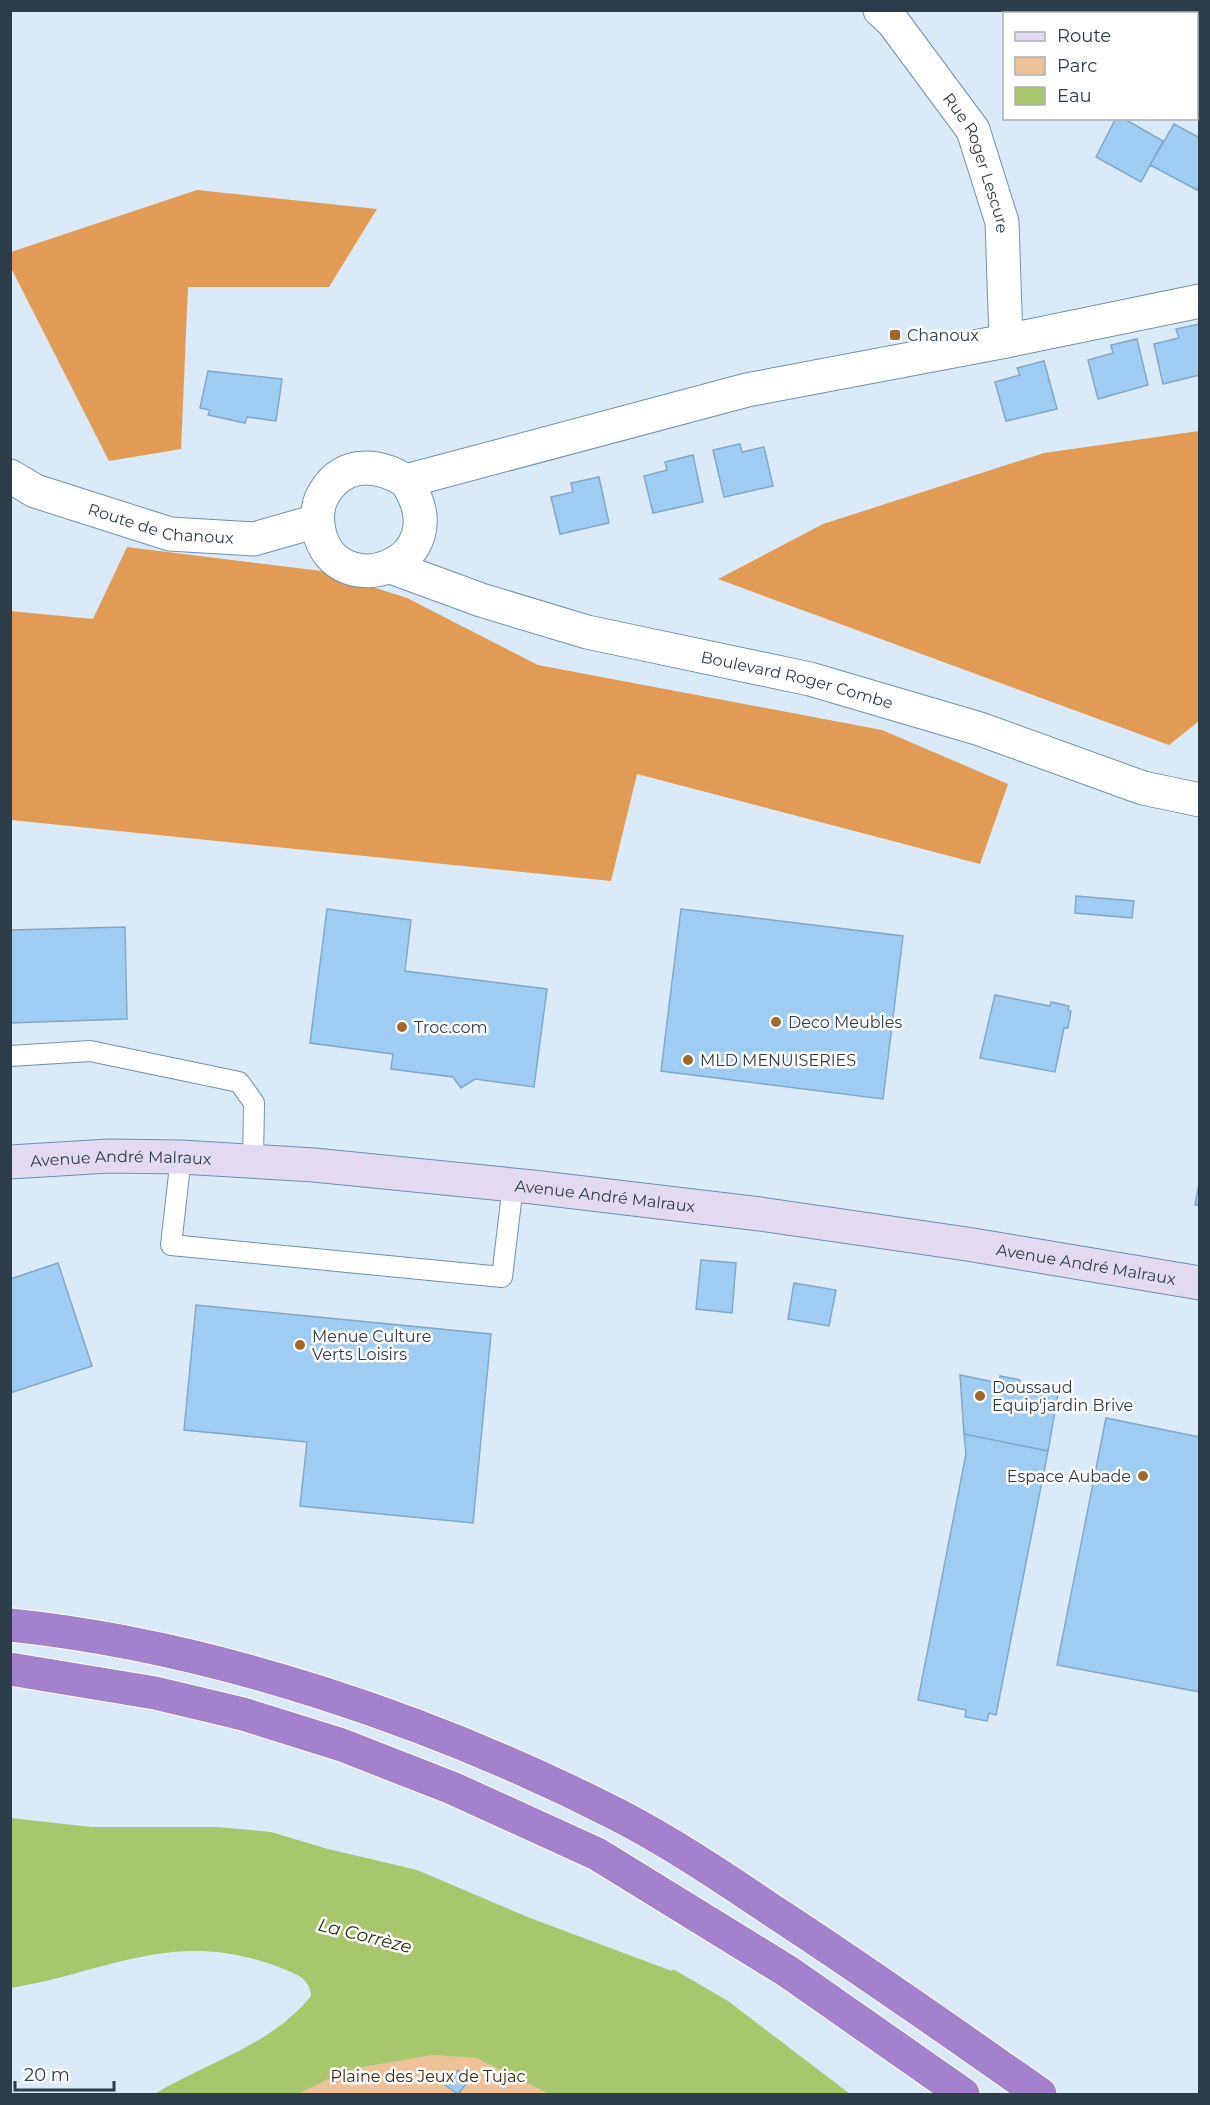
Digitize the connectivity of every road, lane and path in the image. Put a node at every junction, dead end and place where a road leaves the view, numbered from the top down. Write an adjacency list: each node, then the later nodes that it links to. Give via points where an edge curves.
1 (880, 10): 3 (street, Rue Roger Lescure, via 973,130 1002,222)
2 (1200, 301): 3 (street)
3 (1006, 341): 4 (street, via 747,390)
4 (406, 482): 6 (street, via 388,470 368,467 348,471 331,483 320,501); 7 (street, via 418,499 422,518 418,538 407,555)
5 (19, 488): 6 (street, Route de Chanoux, via 170,534 254,539)
6 (317, 521): 7 (street, Boulevard Roger Combe, via 321,540 333,558 351,568 371,572)
7 (391, 567): 8 (street, Boulevard Roger Combe, via 480,600 587,632 810,680 980,729 1143,788)
8 (1200, 800)
9 (10, 1056): 11 (lane, via 90,1051 239,1082 254,1103)
10 (181, 1157): 11 (street, Avenue André Malraux); 12 (street, Avenue André Malraux, via 109,1156); 13 (lane, via 171,1245 502,1277)
11 (253, 1161): 13 (street, Avenue André Malraux)
12 (10, 1162)
13 (513, 1185): 14 (street, Avenue André Malraux, via 910,1236)
14 (1198, 1284)
15 (10, 1625): 18 (highway, via 54,1630 201,1660 353,1703 523,1771 618,1815 727,1880 873,1976)
16 (10, 1670): 17 (highway, via 155,1693 243,1714 342,1745 452,1788 617,1865 787,1971)
17 (963, 2094)
18 (1040, 2094)

